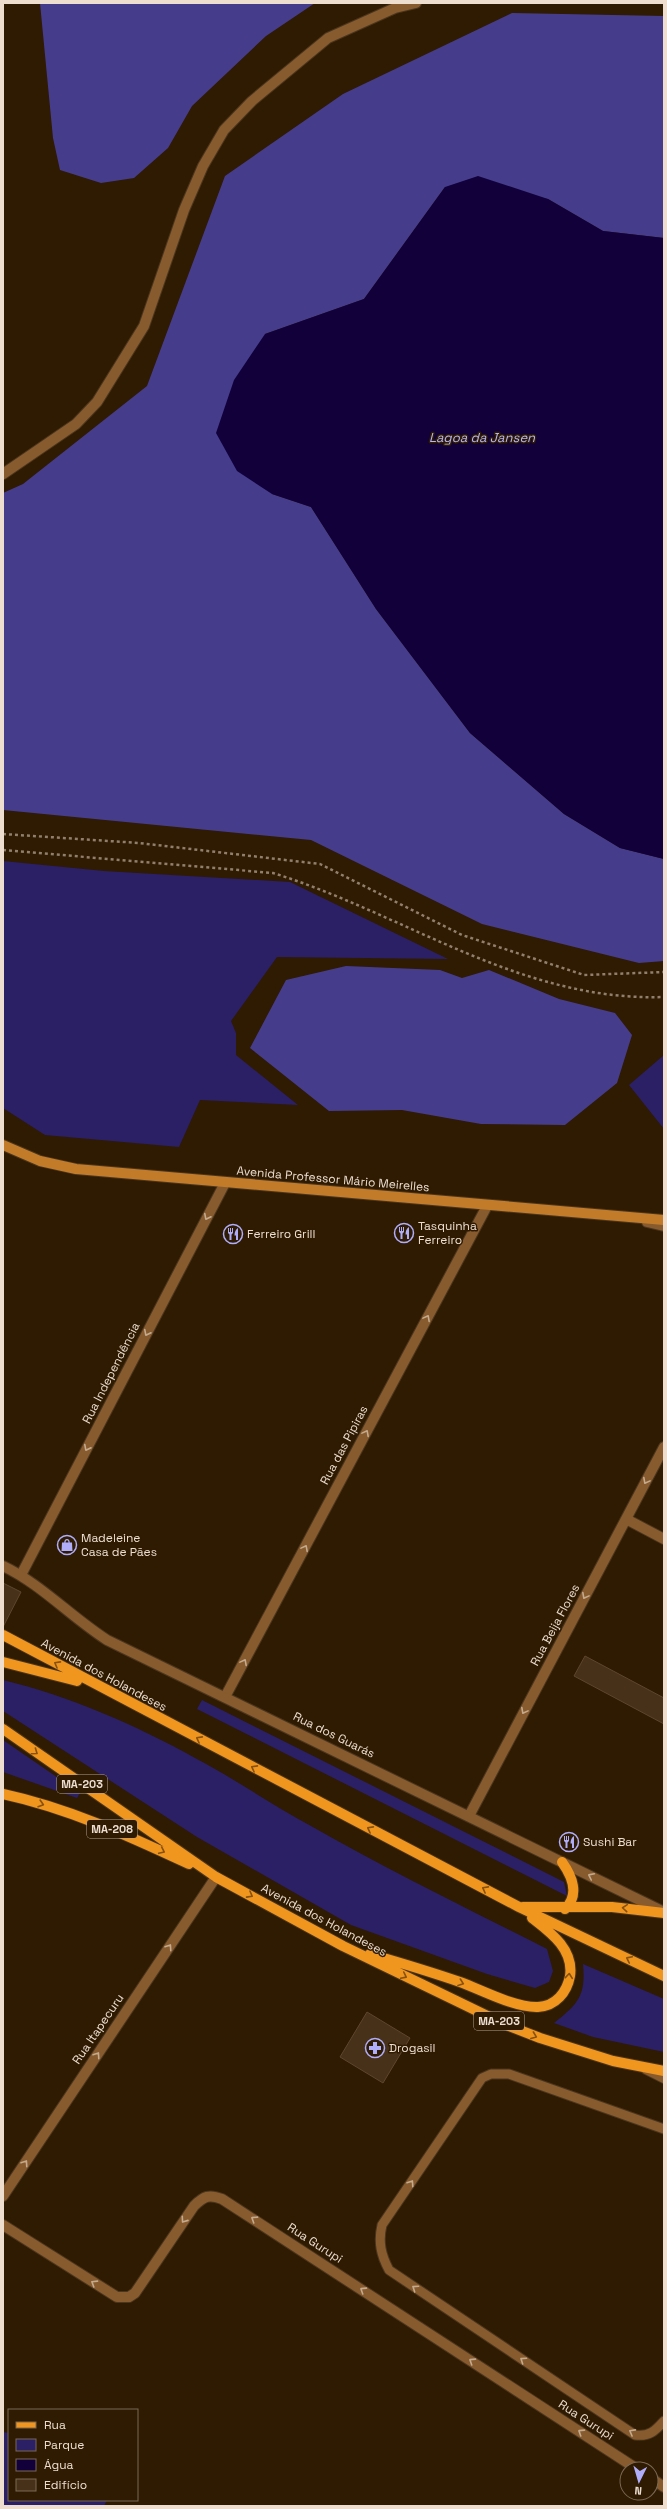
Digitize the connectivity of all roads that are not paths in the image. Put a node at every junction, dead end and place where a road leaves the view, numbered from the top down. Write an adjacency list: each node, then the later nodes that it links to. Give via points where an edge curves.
1 (416, 3): 2 (street, via 395,8 328,38 252,101 224,130 184,210 144,326 97,402 76,424)
2 (3, 474)
3 (3, 1145): 4 (main road, Avenida Professor Mário Meirelles, via 40,1161 76,1169)
4 (225, 1183): 5 (main road, Avenida Professor Mário Meirelles); 13 (street, Rua Independência, one-way to 13)
5 (486, 1206): 6 (main road, Avenida Professor Mário Meirelles); 17 (street, Rua das Pipiras, one-way to 5)
6 (635, 1219): 7 (main road, Avenida Professor Mário Meirelles); 8 (street)
7 (664, 1220)
8 (664, 1226)
9 (664, 1447): 10 (street, Rua Beija Flores, one-way to 10)
10 (626, 1519): 11 (street); 20 (street, Rua Beija Flores, one-way to 20)
11 (664, 1539)
12 (3, 1566): 13 (street, Rua dos Guarás)
13 (21, 1575): 17 (street, Rua dos Guarás, via 82,1624 107,1640)
14 (3, 1635): 16 (main road, Avenida dos Holandeses, one-way to 14)
15 (3, 1662): 16 (main road, via 67,1677)
16 (104, 1690): 23 (main road, Avenida dos Holandeses, one-way to 16)
17 (225, 1697): 20 (street, Rua dos Guarás)
18 (3, 1729): 22 (main road, Avenida dos Holandeses / MA-203, one-way to 22)
19 (3, 1794): 22 (main road, MA-208, one-way to 22, via 36,1802 102,1825)
20 (469, 1816): 21 (street, Rua dos Guarás)
21 (562, 1862): 24 (main road, via 574,1887 571,1904); 25 (street, Rua dos Guarás, one-way to 21)
22 (216, 1876): 26 (main road, Avenida dos Holandeses / MA-203, one-way to 26); 32 (street, Rua Itapecuru, one-way to 22)
23 (519, 1907): 24 (main road); 26 (main road, one-way to 23, via 434,1973 522,2005 546,2006 557,2000 565,1990 570,1974 568,1958 558,1940); 27 (main road, Avenida dos Holandeses, one-way to 23)
24 (566, 1909): 25 (main road, one-way to 24, via 612,1907)
25 (664, 1913)
26 (343, 1946): 28 (main road, Avenida dos Holandeses / MA-203, one-way to 28, via 511,2027 578,2050)
27 (664, 1976)
28 (642, 2067): 29 (main road, Avenida dos Holandeses / MA-203); 30 (street)
29 (664, 2071)
30 (664, 2078)
31 (664, 2129): 34 (lane, one-way to 31, via 654,2433 635,2435 389,2270 380,2248 382,2225 482,2078 491,2074 509,2074)
32 (3, 2196)
33 (3, 2226): 35 (street, Rua Gurupi, one-way to 33, via 222,2199 212,2195 203,2197 194,2206 135,2293 124,2298 117,2297)
34 (664, 2422)
35 (625, 2461)

